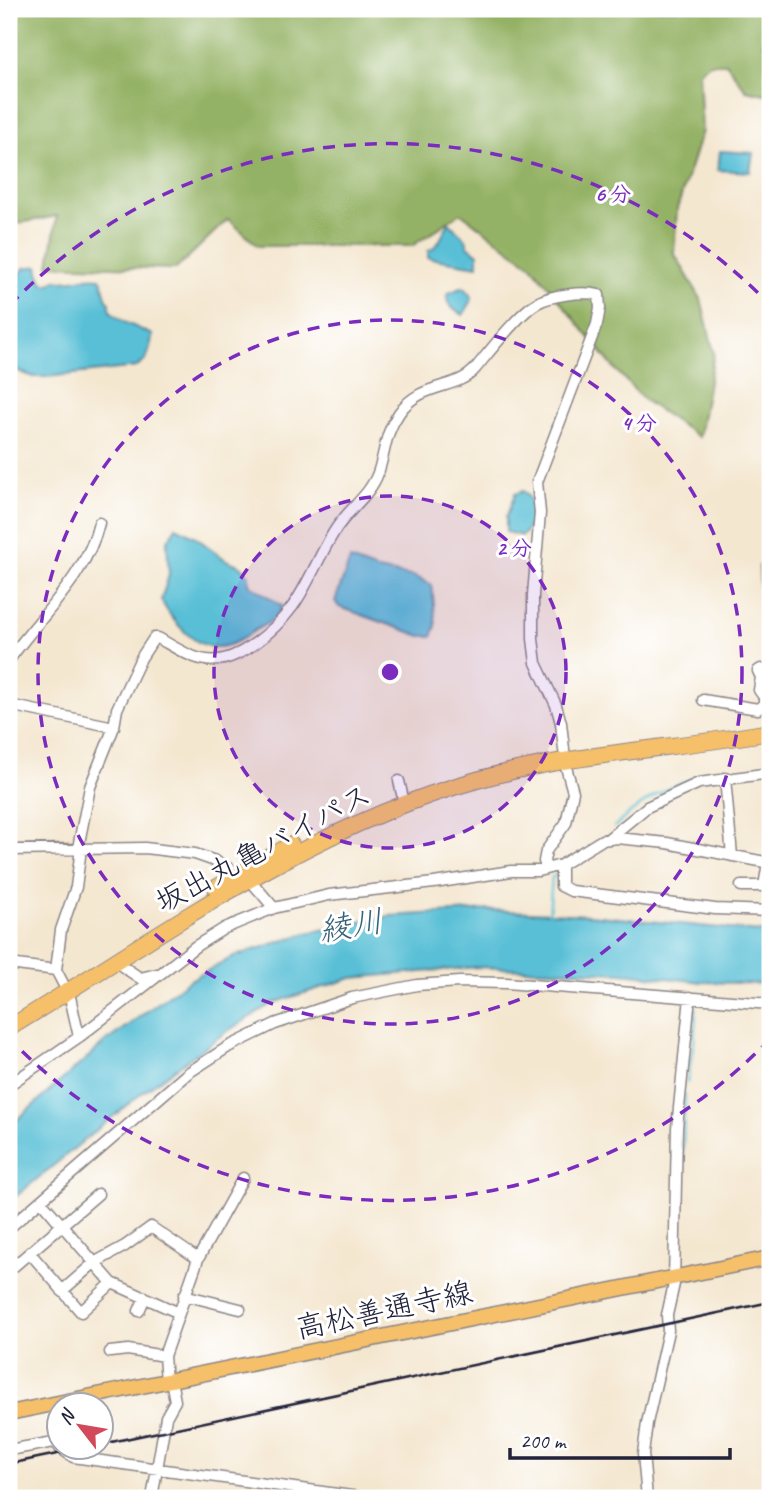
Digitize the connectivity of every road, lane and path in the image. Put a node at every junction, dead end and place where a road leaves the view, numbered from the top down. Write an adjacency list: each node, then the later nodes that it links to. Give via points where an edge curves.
1 (770, 50): 2 (street)
2 (770, 75)
3 (99, 523): 4 (street, via 95,541 76,573)
4 (9, 660)
5 (770, 683): 6 (street, via 767,671 758,671 764,696 758,709)
6 (703, 700)
7 (9, 705): 9 (street)
8 (770, 722): 11 (highway, 坂出丸亀バイパス)
9 (114, 727): 11 (street, via 117,709 154,638 197,658 217,661 247,649 283,617 338,525 369,489 378,473 388,431 411,400 473,372 534,305 590,292 598,295 597,324 537,482 540,513 533,639 536,663 559,714); 15 (street, via 89,787)
10 (770, 732): 11 (highway, 坂出丸亀バイパス)
11 (565, 754): 20 (street, via 572,805 560,835 546,851); 21 (highway, 坂出丸亀バイパス, via 405,803); 21 (highway, 坂出丸亀バイパス, via 400,788)
12 (770, 773): 13 (street)
13 (725, 778): 14 (street, via 657,800); 17 (street)
14 (608, 839): 17 (street, via 667,843); 19 (street)
15 (80, 849): 16 (street); 21 (street, via 181,851 208,858); 28 (street, via 76,887 61,930)
16 (9, 850)
17 (732, 856): 18 (street)
18 (769, 863): 22 (street, via 764,886)
19 (561, 865): 20 (street); 24 (street, via 561,887 571,891 715,909)
20 (546, 868): 23 (street, via 329,895)
21 (244, 877): 23 (street); 25 (highway, 坂出丸亀バイパス); 28 (highway, 坂出丸亀バイパス)
22 (741, 886)
23 (274, 908): 27 (street, via 225,928)
24 (770, 911)
25 (116, 962): 27 (street, via 139,978); 28 (highway, 坂出丸亀バイパス)
26 (9, 964): 28 (street)
27 (163, 972): 33 (street)
28 (62, 981): 31 (highway, 坂出丸亀バイパス); 32 (highway, 坂出丸亀バイパス); 33 (street)
29 (690, 997): 30 (street); 37 (street, via 459,982 352,998 275,1024 188,1073); 45 (street, via 677,1128)
30 (770, 1004)
31 (9, 1016)
32 (9, 1028)
33 (79, 1037): 34 (street)
34 (9, 1085)
35 (243, 1178): 42 (street)
36 (98, 1194): 38 (street)
37 (41, 1201): 38 (street); 39 (street)
38 (61, 1225): 40 (street); 43 (street)
39 (9, 1228)
40 (30, 1253): 44 (street); 47 (street)
41 (770, 1258): 45 (main road, 高松善通寺線)
42 (198, 1259): 43 (street, via 151,1227); 48 (street)
43 (94, 1262): 46 (street); 47 (street)
44 (13, 1267)
45 (673, 1278): 55 (main road, 高松善通寺線); 63 (street, via 668,1331 643,1454)
46 (112, 1283): 47 (street, via 81,1312); 49 (street)
47 (62, 1291)
48 (184, 1295): 50 (street); 52 (street)
49 (145, 1297): 51 (street); 52 (street)
50 (240, 1309)
51 (139, 1311)
52 (178, 1313): 54 (street)
53 (110, 1352): 54 (street, via 132,1347)
54 (164, 1356): 55 (street)
55 (168, 1380): 56 (main road, 高松善通寺線); 60 (street, via 175,1401 166,1417)
56 (9, 1413)
57 (46, 1444): 58 (street)
58 (9, 1450)
59 (111, 1462): 60 (street)
60 (157, 1468): 61 (street); 62 (street)
61 (152, 1498)
62 (366, 1498)
63 (647, 1498)

